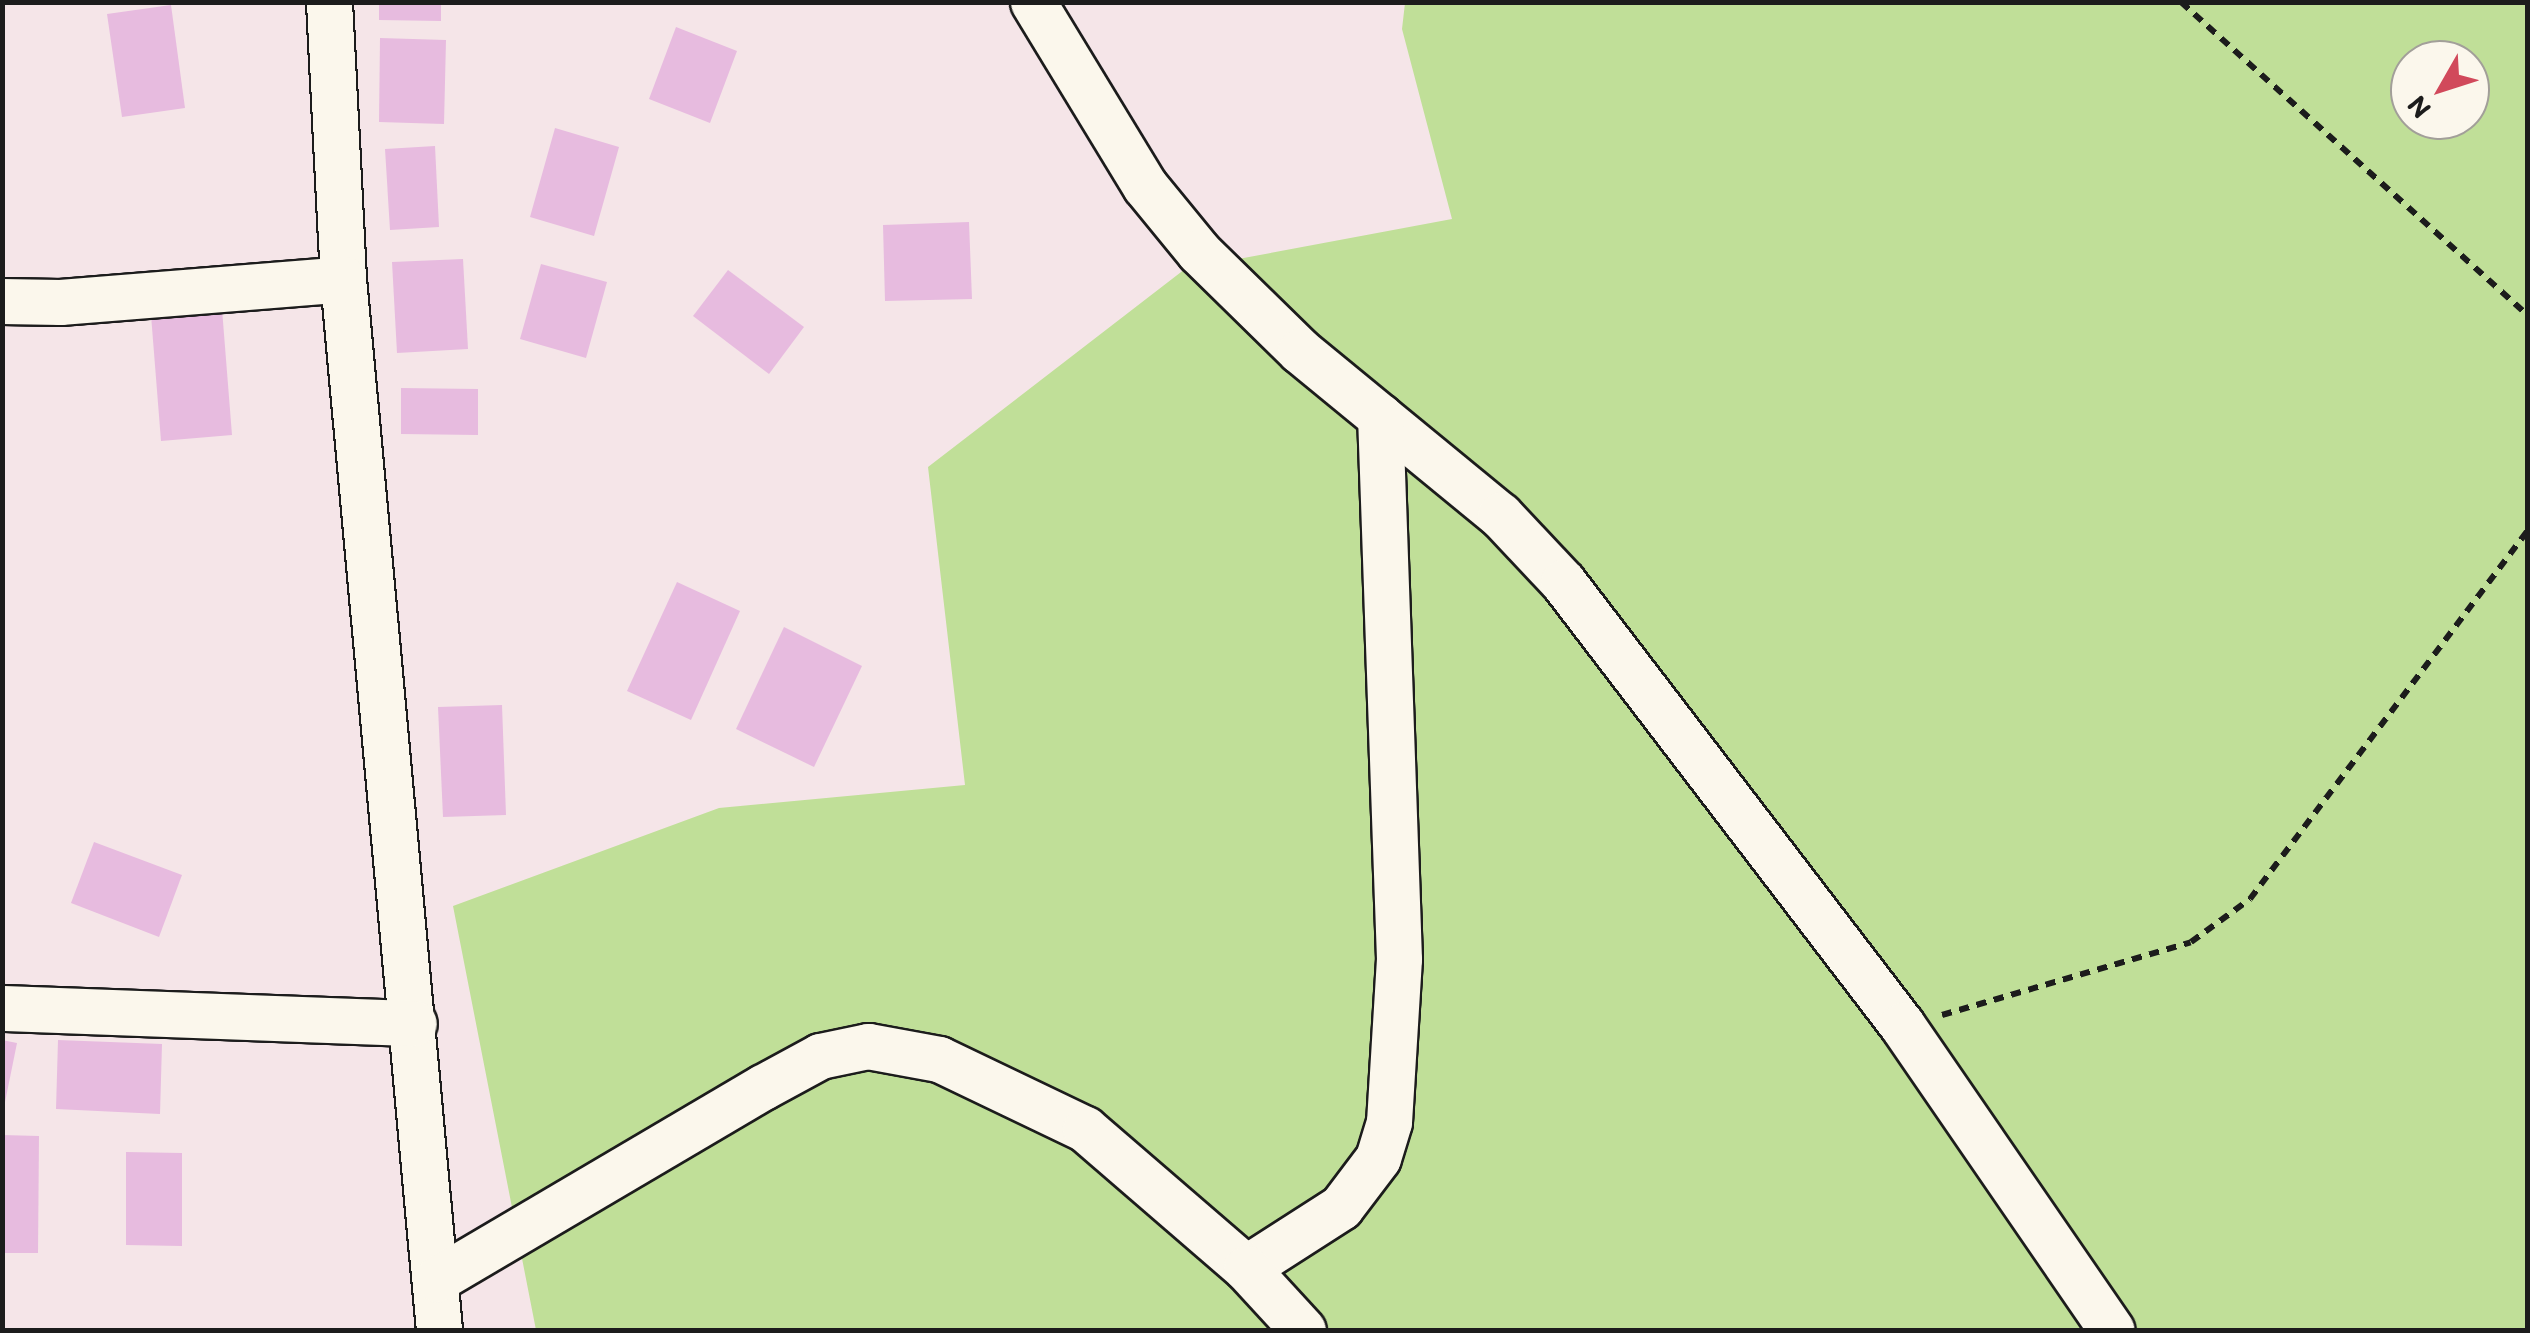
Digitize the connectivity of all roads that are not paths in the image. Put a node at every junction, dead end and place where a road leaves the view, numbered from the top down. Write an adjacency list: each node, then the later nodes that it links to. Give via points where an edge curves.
1 (329, 2): 3 (street)
2 (1033, 2): 5 (street, via 1145,186 1198,252 1300,351)
3 (343, 280): 4 (street, via 60,302); 7 (street)
4 (2, 300)
5 (1380, 416): 8 (street, via 1399,959 1388,1122 1378,1158 1341,1207); 12 (street, via 1500,515 1563,582 1902,1025)
6 (2, 1008): 7 (street)
7 (414, 1023): 9 (street)
8 (1246, 1268): 9 (street, via 1085,1129 939,1060 868,1046 820,1056 762,1087); 11 (street)
9 (437, 1280): 10 (street)
10 (439, 1330)
11 (1303, 1330)
12 (2112, 1330)

